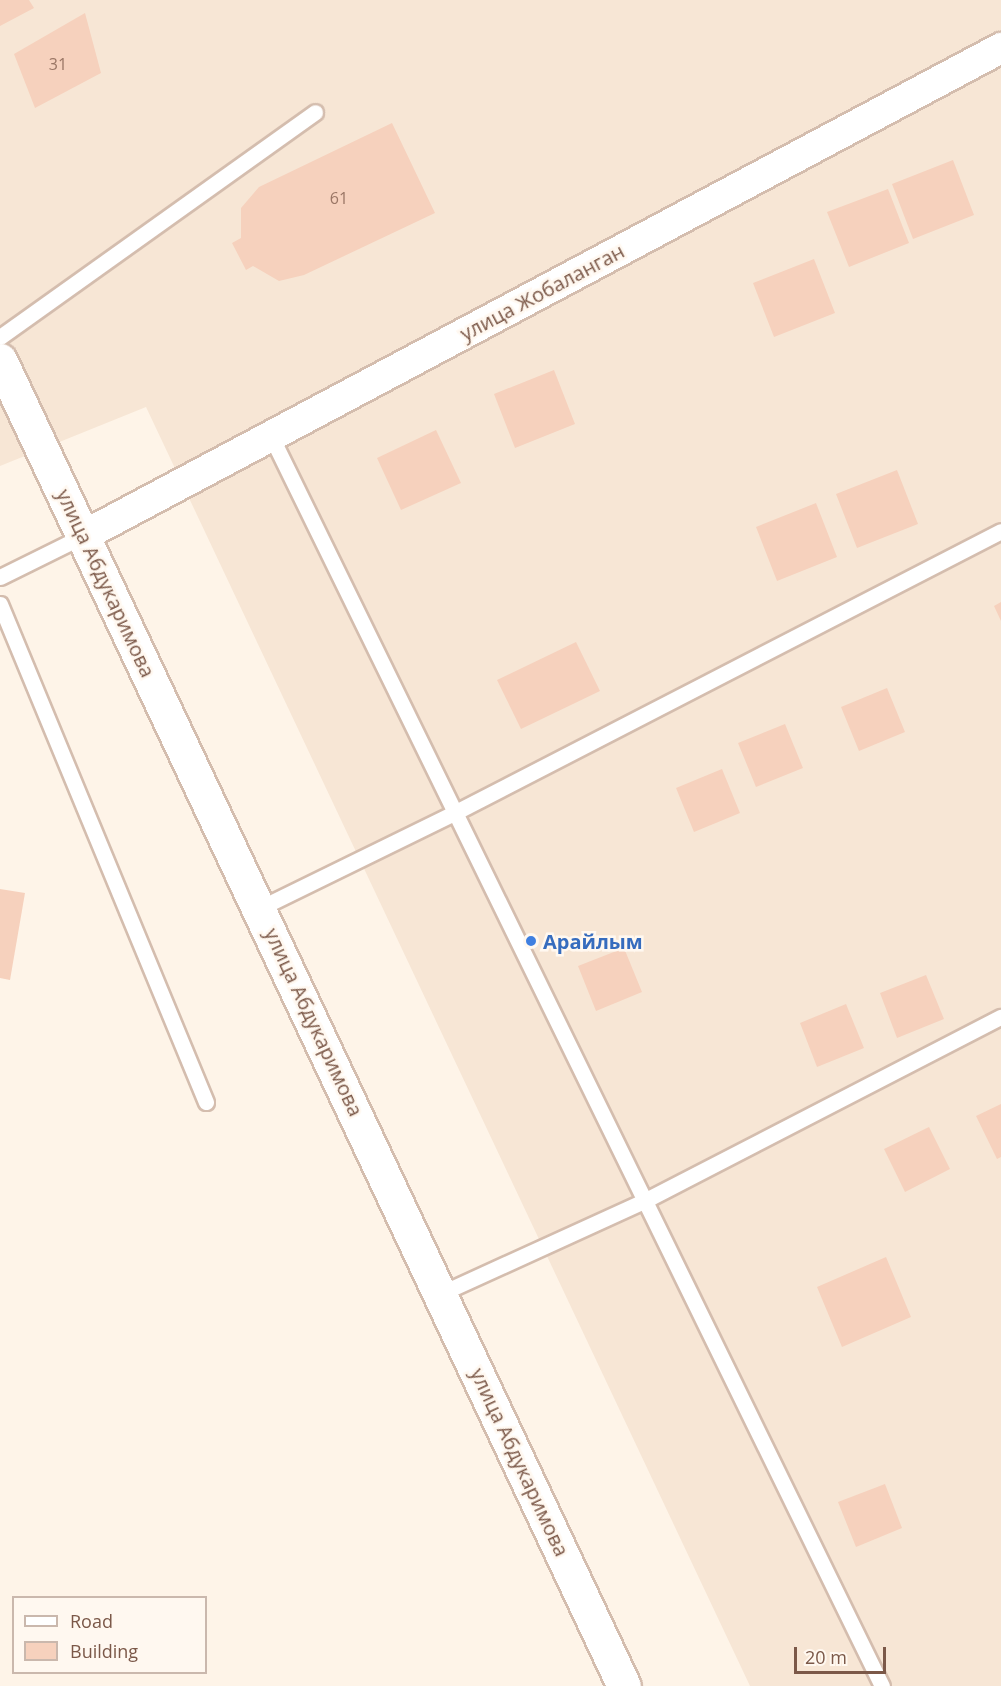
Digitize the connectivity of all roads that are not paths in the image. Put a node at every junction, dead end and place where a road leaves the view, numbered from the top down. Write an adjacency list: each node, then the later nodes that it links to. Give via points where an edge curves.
1 (1001, 48): 5 (street, улица Жобаланган)
2 (315, 112): 3 (lane)
3 (0, 336)
4 (0, 360): 7 (main road, улица Абдукаримова)
5 (271, 436): 7 (street, улица Жобаланган); 10 (lane)
6 (1001, 531): 10 (lane)
7 (83, 536): 8 (lane); 11 (main road, улица Абдукаримова)
8 (0, 577)
9 (0, 603): 13 (lane)
10 (454, 813): 11 (lane); 14 (lane)
11 (260, 908): 15 (main road, улица Абдукаримова)
12 (1001, 1017): 14 (lane)
13 (206, 1102)
14 (642, 1202): 15 (lane); 17 (lane)
15 (442, 1293): 16 (main road, улица Абдукаримова)
16 (624, 1686)
17 (882, 1686)

